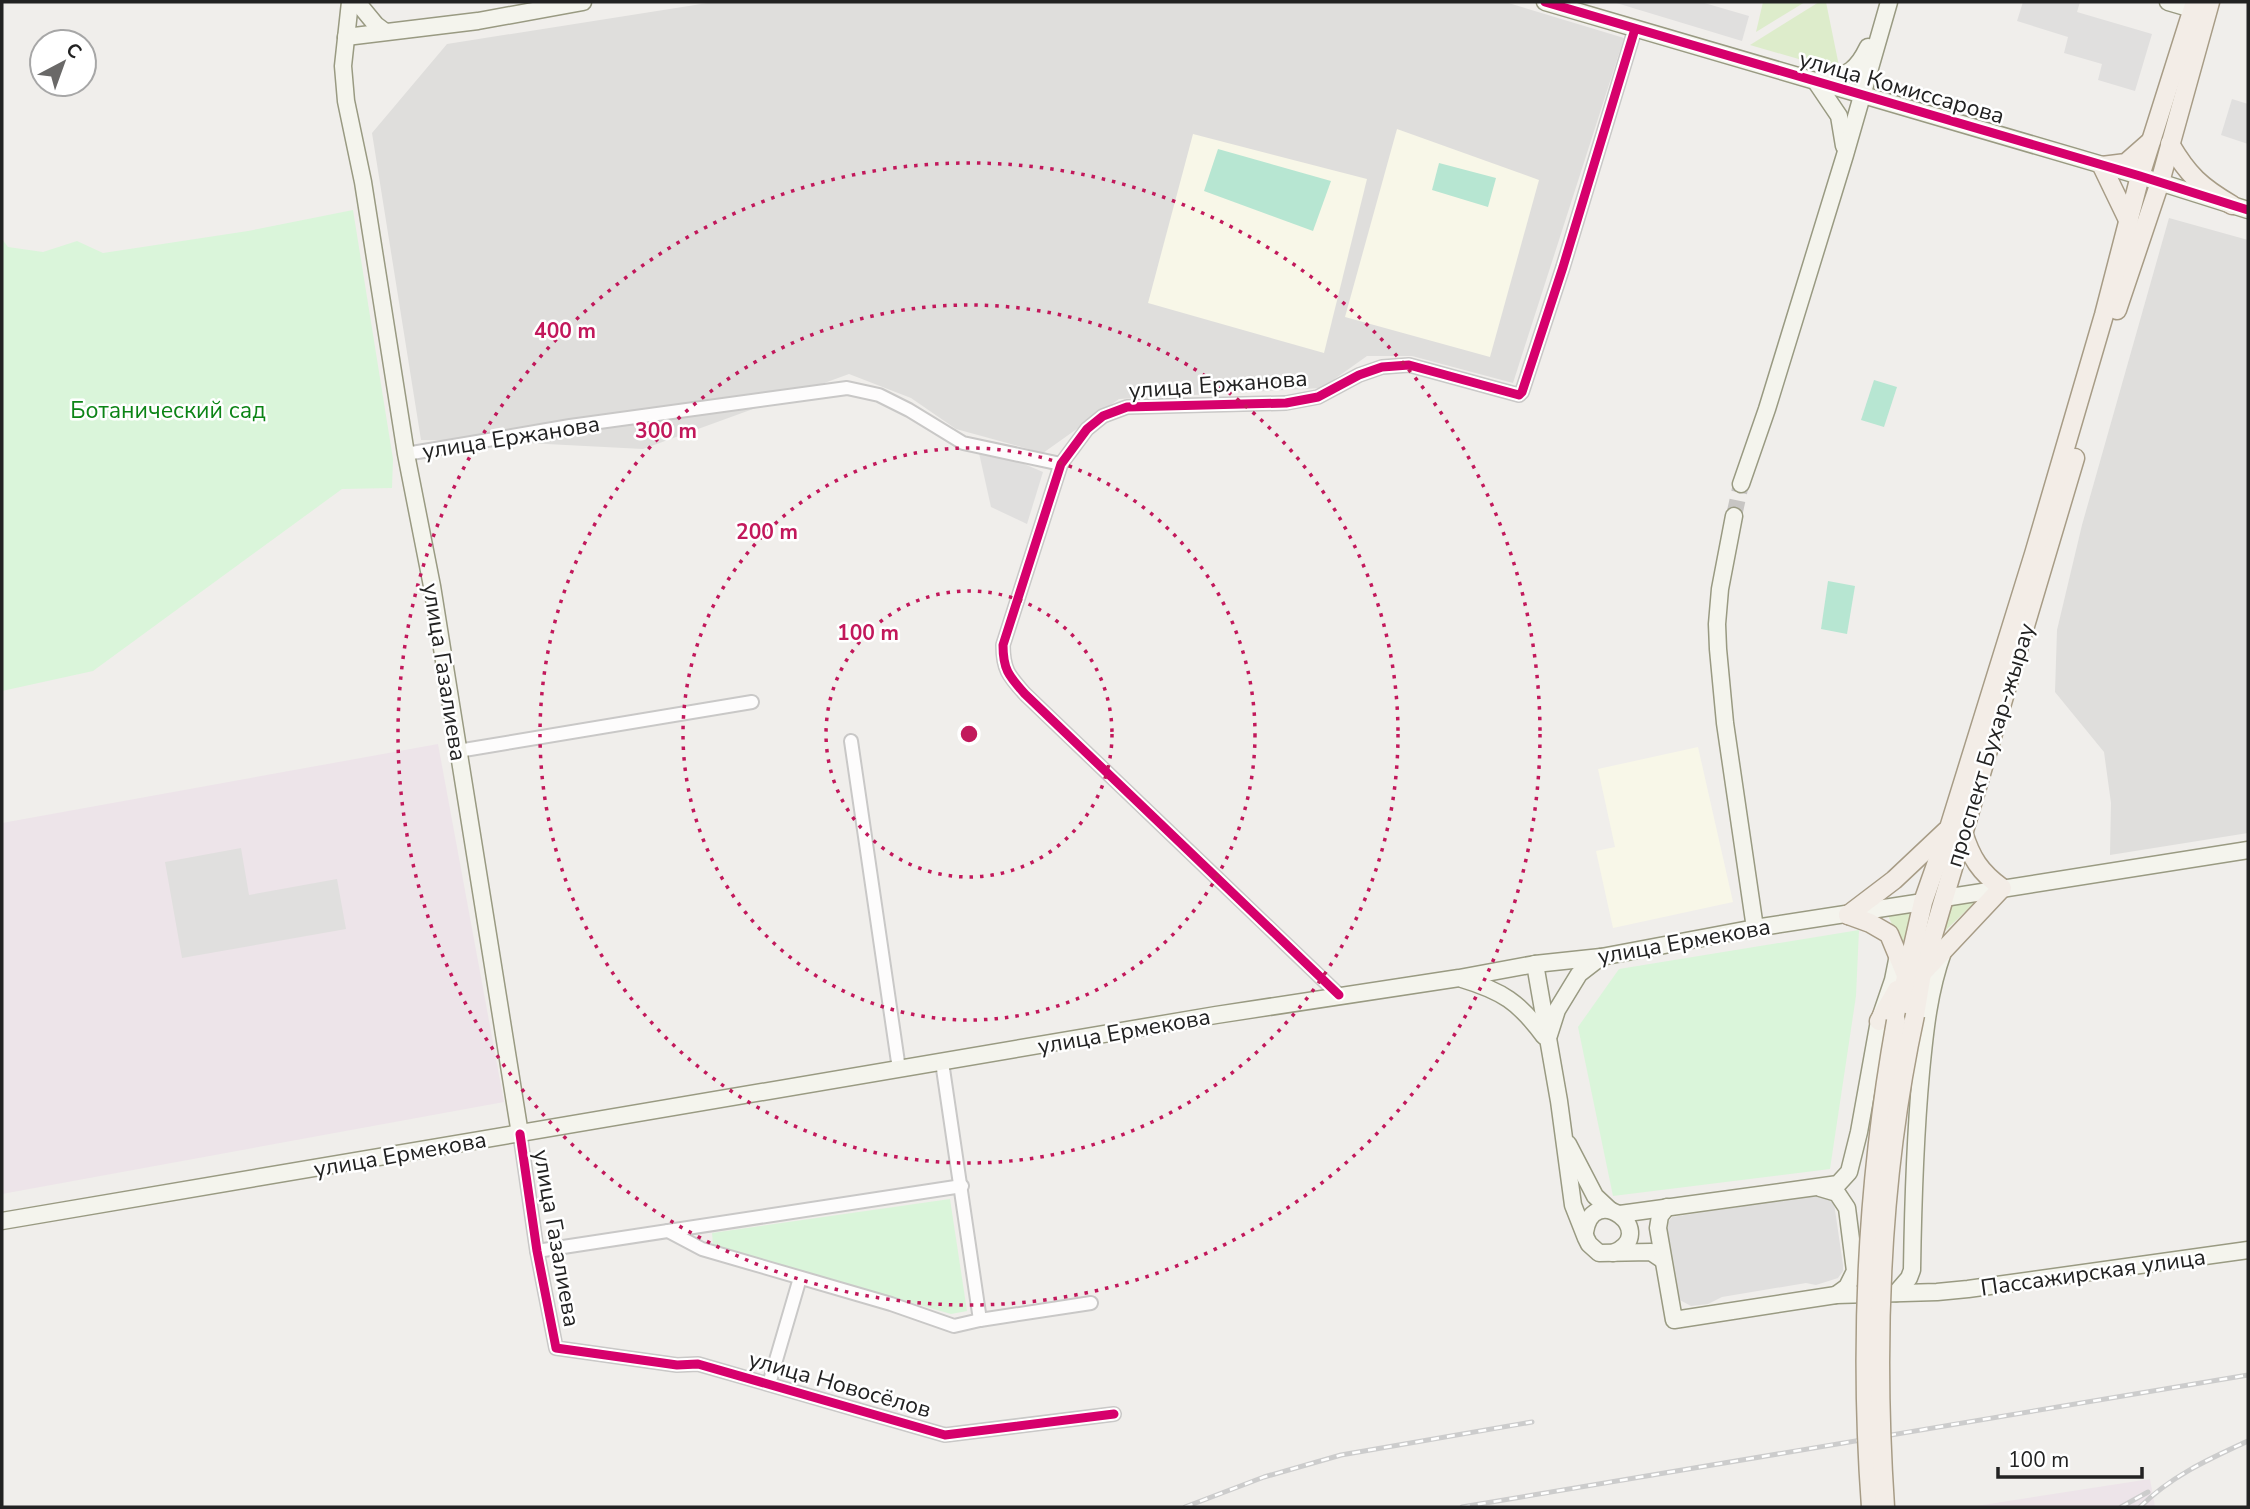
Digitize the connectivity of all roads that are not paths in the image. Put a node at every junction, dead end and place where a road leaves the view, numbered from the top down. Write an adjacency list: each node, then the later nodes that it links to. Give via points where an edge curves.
1 (350, 2): 12 (main road, улица Газалиева)
2 (357, 2): 10 (main road)
3 (583, 2): 10 (main road)
4 (1545, 2): 9 (main road, улица Комиссарова)
5 (1889, 2): 11 (main road)
6 (2168, 2): 8 (main road)
7 (2210, 2): 16 (main road, проспект Бухар-жырау)
8 (2193, 5): 15 (main road, проспект Бухар-жырау)
9 (1635, 29): 13 (main road, улица Комиссарова); 24 (street, улица Ержанова, via 1519,395 1409,365 1382,367 1318,397 1286,403 1127,407 1087,429)
10 (384, 31): 12 (main road)
11 (1878, 36): 13 (main road, via 1856,69); 14 (main road)
12 (346, 37): 23 (main road, улица Газалиева, via 346,101)
13 (1816, 82): 14 (main road, улица Комиссарова); 17 (main road, via 1839,116)
14 (1862, 95): 17 (main road); 18 (main road, улица Комиссарова)
15 (2151, 140): 18 (main road, via 2126,163); 19 (main road, проспект Бухар-жырау)
16 (2170, 144): 20 (main road, проспект Бухар-жырау); 21 (main road, via 2194,180)
17 (1845, 155): 25 (main road)
18 (2102, 166): 19 (main road, улица Комиссарова); 22 (main road)
19 (2140, 176): 20 (main road, улица Комиссарова); 22 (main road, проспект Бухар-жырау)
20 (2160, 182): 21 (main road, улица Комиссарова); 27 (main road, проспект Бухар-жырау)
21 (2240, 207)
22 (2129, 222): 27 (main road, проспект Бухар-жырау)
23 (406, 454): 24 (street, улица Ержанова, via 847,388 909,410 963,443); 30 (main road, улица Газалиева)
24 (1061, 464): 44 (street, улица Ержанова, via 1003,645 1009,677)
25 (1741, 484)
26 (1734, 516): 37 (main road, via 1720,589 1718,649)
27 (2040, 556): 31 (main road, проспект Бухар-жырау)
28 (752, 702): 30 (street)
29 (851, 741): 49 (street)
30 (458, 751): 51 (main road, улица Газалиева)
31 (1956, 830): 33 (main road, via 1970,856); 34 (main road, проспект Бухар-жырау); 35 (main road, проспект Бухар-жырау); 36 (main road)
32 (2248, 850): 33 (main road, улица Ермекова)
33 (2002, 888): 34 (main road, улица Ермекова); 38 (main road)
34 (1944, 898): 35 (main road, улица Ермекова); 42 (main road, проспект Бухар-жырау)
35 (1923, 902): 36 (main road, улица Ермекова); 42 (main road, проспект Бухар-жырау)
36 (1847, 915): 37 (main road, улица Ермекова); 39 (main road, via 1889,934)
37 (1755, 928): 40 (main road, улица Ермекова)
38 (1943, 952): 42 (main road); 45 (main road)
39 (1898, 955): 42 (main road); 46 (main road)
40 (1601, 957): 41 (main road, улица Ермекова); 47 (main road, via 1579,974 1557,1010)
41 (1535, 964): 43 (main road, улица Ермекова); 47 (main road)
42 (1914, 974): 45 (main road, проспект Бухар-жырау); 46 (main road)
43 (1459, 978): 44 (main road, улица Ермекова); 47 (main road, via 1489,987 1526,1011)
44 (1339, 995): 48 (main road, улица Ермекова)
45 (1921, 1015): 63 (main road); 75 (main road, проспект Бухар-жырау, bridge, via 1905,1064 1883,1266 1880,1412)
46 (1887, 1021): 53 (main road, via 1849,1172 1838,1184); 74 (main road, bridge, via 1866,1283)
47 (1547, 1041): 50 (main road)
48 (942, 1062): 49 (main road, улица Ермекова); 52 (street)
49 (899, 1069): 51 (main road, улица Ермекова)
50 (1563, 1132): 55 (main road, via 1595,1196); 58 (main road, via 1573,1205)
51 (520, 1134): 56 (main road, улица Ермекова); 60 (street, улица Газалиева)
52 (962, 1186): 57 (street); 70 (street)
53 (1820, 1188): 54 (main road); 64 (main road, via 1837,1193 1847,1208)
54 (1667, 1207): 55 (main road); 62 (main road, via 1658,1228)
55 (1615, 1212): 58 (main road, via 1592,1215); 61 (main road, via 1628,1225 1628,1240)
56 (2, 1221)
57 (668, 1231): 60 (street); 65 (street, via 702,1249)
58 (1585, 1232): 61 (main road, via 1594,1249)
59 (2248, 1250): 66 (main road, Пассажирская улица)
60 (537, 1251): 71 (street, улица Газалиева)
61 (1612, 1254): 62 (main road, via 1651,1252)
62 (1663, 1260): 68 (main road, Пассажирская улица, via 1674,1320)
63 (1912, 1270): 66 (main road); 67 (main road, via 1909,1278)
64 (1855, 1271): 67 (main road); 68 (main road, via 1847,1287)
65 (800, 1278): 70 (street, via 954,1326); 72 (street, улица Новосёлов)
66 (1937, 1292): 67 (main road, Пассажирская улица)
67 (1888, 1293): 68 (main road, Пассажирская улица)
68 (1836, 1294)
69 (1091, 1303): 70 (street)
70 (980, 1320)
71 (556, 1348): 72 (street, улица Новосёлов, via 698,1364)
72 (769, 1384): 73 (street, улица Новосёлов, via 945,1434)
73 (1114, 1414)
74 (1871, 1507)
75 (1885, 1507)

